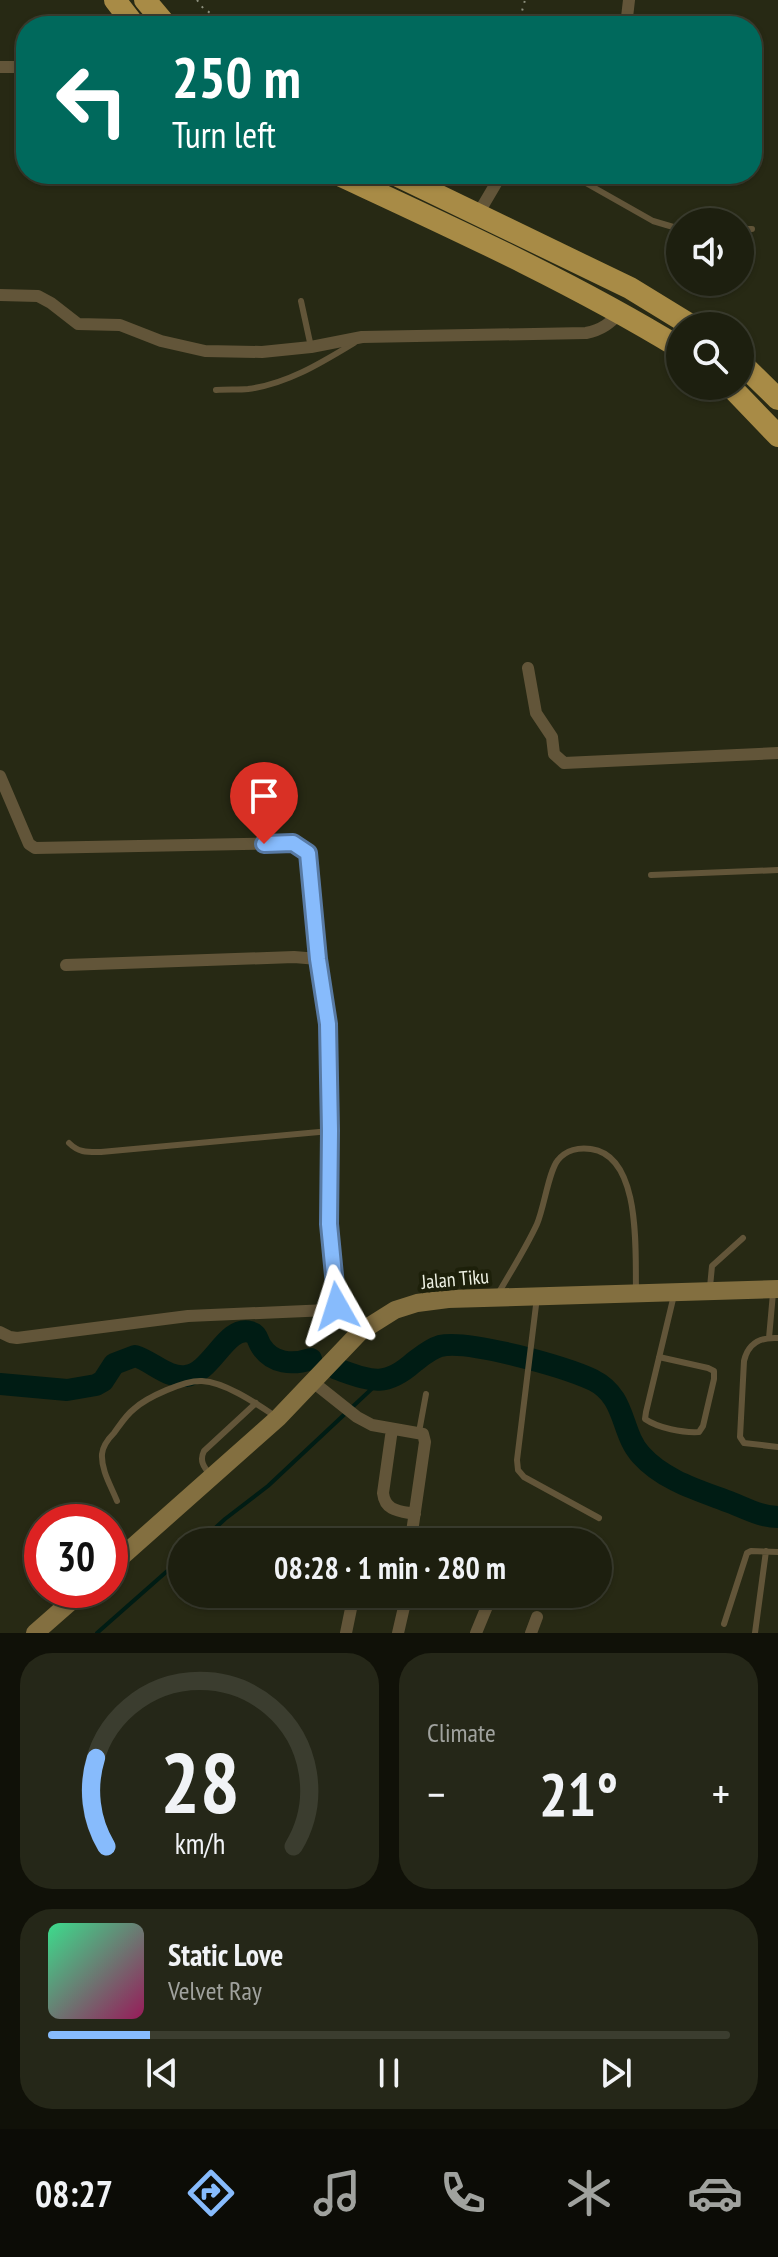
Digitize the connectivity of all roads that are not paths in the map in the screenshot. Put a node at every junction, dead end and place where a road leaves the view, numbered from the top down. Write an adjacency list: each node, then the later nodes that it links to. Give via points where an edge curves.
1 (115, 0): 3 (highway)
2 (145, 0): 4 (highway)
3 (127, 16)
4 (159, 16)
5 (358, 184): 13 (highway)
6 (415, 184): 9 (highway)
7 (496, 184): 9 (street)
8 (588, 184): 10 (lane)
9 (478, 214): 14 (highway)
10 (666, 225)
11 (0, 295): 17 (street, via 38,296 78,324 120,325 205,351)
12 (301, 301): 17 (lane)
13 (621, 312): 15 (street, via 598,331 586,333); 16 (highway)
14 (669, 312)
15 (362, 337): 17 (street); 19 (lane, via 285,380)
16 (666, 339)
17 (311, 347)
18 (754, 376): 20 (highway)
19 (216, 390)
20 (778, 399)
21 (743, 400): 22 (highway)
22 (778, 436)
23 (528, 668): 24 (street, via 536,713 552,737 554,754 564,763)
24 (778, 753)
25 (0, 776): 28 (street, via 35,848 293,843 308,853)
26 (778, 870): 27 (lane)
27 (651, 875)
28 (318, 959): 29 (street); 30 (street, via 328,1024)
29 (66, 965)
30 (330, 1131): 31 (lane, via 101,1152 83,1152); 39 (street, via 329,1224)
31 (69, 1143)
32 (743, 1238): 34 (lane, via 712,1266)
33 (675, 1291): 34 (main road, Jalan Tiku); 36 (main road, Jalan Tiku); 44 (lane)
34 (709, 1291): 35 (main road, Jalan Tiku)
35 (772, 1291): 42 (lane)
36 (636, 1292): 37 (main road, Jalan Tiku); 38 (lane, via 634,1230 622,1171 604,1153 582,1149 556,1161 537,1223)
37 (537, 1296): 38 (main road, Jalan Tiku); 55 (lane, via 518,1470)
38 (496, 1297): 41 (main road, Jalan Tiku, via 417,1303)
39 (337, 1306): 40 (street, via 188,1316 17,1338); 41 (street)
40 (0, 1332)
41 (360, 1332): 45 (main road, Jalan Tiku)
42 (769, 1338): 43 (lane); 51 (lane, via 751,1345 745,1354 740,1437 744,1443)
43 (778, 1338)
44 (659, 1357): 44 (lane, via 645,1419 699,1432 714,1371)
45 (313, 1382): 48 (main road, Jalan Tiku); 49 (street, via 357,1417)
46 (426, 1394): 50 (lane)
47 (256, 1403): 48 (lane); 52 (lane, via 204,1451 202,1463); 53 (lane, via 202,1381 132,1410 102,1451 103,1469)
48 (278, 1418): 52 (main road, Jalan Tiku)
49 (392, 1429): 50 (street); 54 (street, via 384,1502 388,1508)
50 (419, 1432): 54 (street, via 425,1442)
51 (778, 1447)
52 (212, 1478): 57 (main road, Jalan Tiku)
53 (117, 1501)
54 (415, 1514): 56 (street)
55 (599, 1518)
56 (413, 1528)
57 (128, 1551)
58 (766, 1551): 59 (lane); 65 (lane, via 747,1553); 71 (lane)
59 (778, 1552)
60 (63, 1608): 66 (main road)
61 (351, 1608): 67 (street)
62 (404, 1608): 68 (street)
63 (486, 1608): 69 (street)
64 (537, 1617): 70 (street)
65 (724, 1624)
66 (35, 1633)
67 (346, 1633)
68 (398, 1633)
69 (476, 1633)
70 (531, 1633)
71 (755, 1633)

